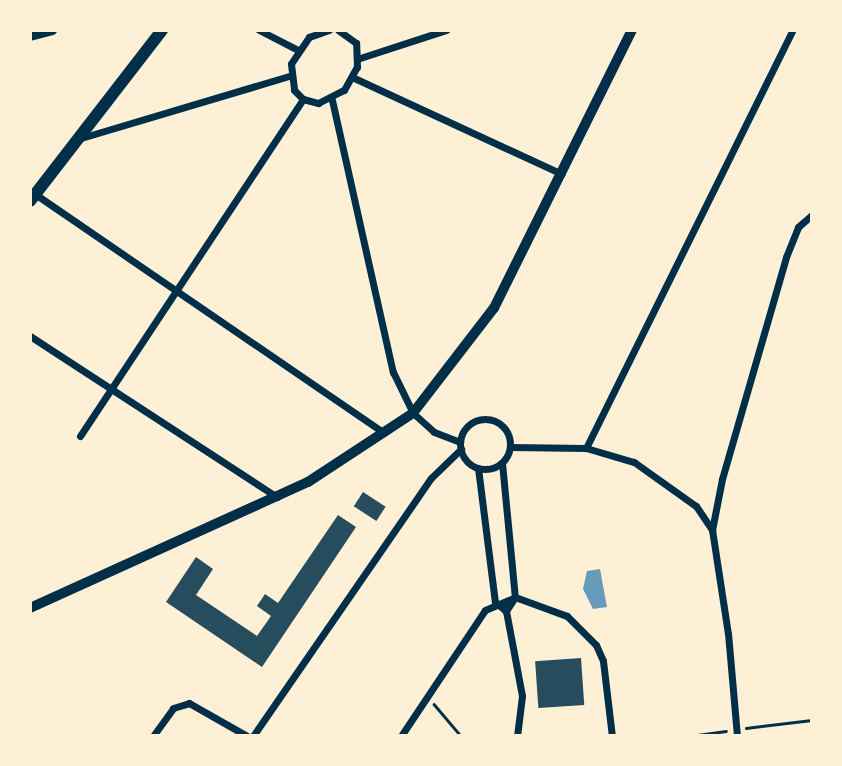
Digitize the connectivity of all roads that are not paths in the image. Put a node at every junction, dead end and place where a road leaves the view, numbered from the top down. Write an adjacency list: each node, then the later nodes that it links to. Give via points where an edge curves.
1 (52, 30): 11 (street)
2 (259, 30): 12 (street)
3 (322, 30): 4 (street); 12 (street)
4 (329, 30)
5 (338, 30): 10 (street)
6 (446, 30): 13 (street)
7 (632, 30): 19 (street)
8 (793, 30): 30 (street)
9 (158, 31): 18 (main road)
10 (348, 32): 13 (street, via 356,43)
11 (30, 36)
12 (298, 50): 14 (street)
13 (357, 59): 15 (street)
14 (289, 76): 16 (street); 18 (street)
15 (352, 77): 17 (street); 19 (street)
16 (303, 99): 17 (street); 22 (street)
17 (332, 100): 25 (street, via 393,372)
18 (76, 139): 20 (main road)
19 (562, 174): 25 (street, via 494,309)
20 (32, 198): 22 (street)
21 (812, 215): 34 (street, via 798,227 786,257 722,479)
22 (178, 291): 24 (street); 26 (street)
23 (30, 336): 24 (street)
24 (112, 388): 27 (street); 33 (street)
25 (413, 413): 26 (street); 28 (street)
26 (386, 435): 33 (street)
27 (80, 436)
28 (460, 446): 29 (street, via 466,428 487,419 502,425); 32 (street); 42 (street, via 431,478)
29 (510, 447): 30 (street); 31 (street)
30 (586, 448): 34 (street, via 634,462 668,483 696,506)
31 (502, 463): 32 (street); 35 (street)
32 (478, 468): 36 (street)
33 (277, 497): 37 (street)
34 (712, 530): 39 (street)
35 (515, 597): 36 (street); 38 (street); 45 (street, via 567,616 596,645 603,662)
36 (495, 602): 38 (street); 43 (street, via 476,622)
37 (30, 608)
38 (506, 611): 44 (street, via 522,696)
39 (737, 733)
40 (153, 736): 41 (street, via 173,708 189,702)
41 (247, 736)
42 (253, 736)
43 (401, 736)
44 (517, 736)
45 (612, 736)

